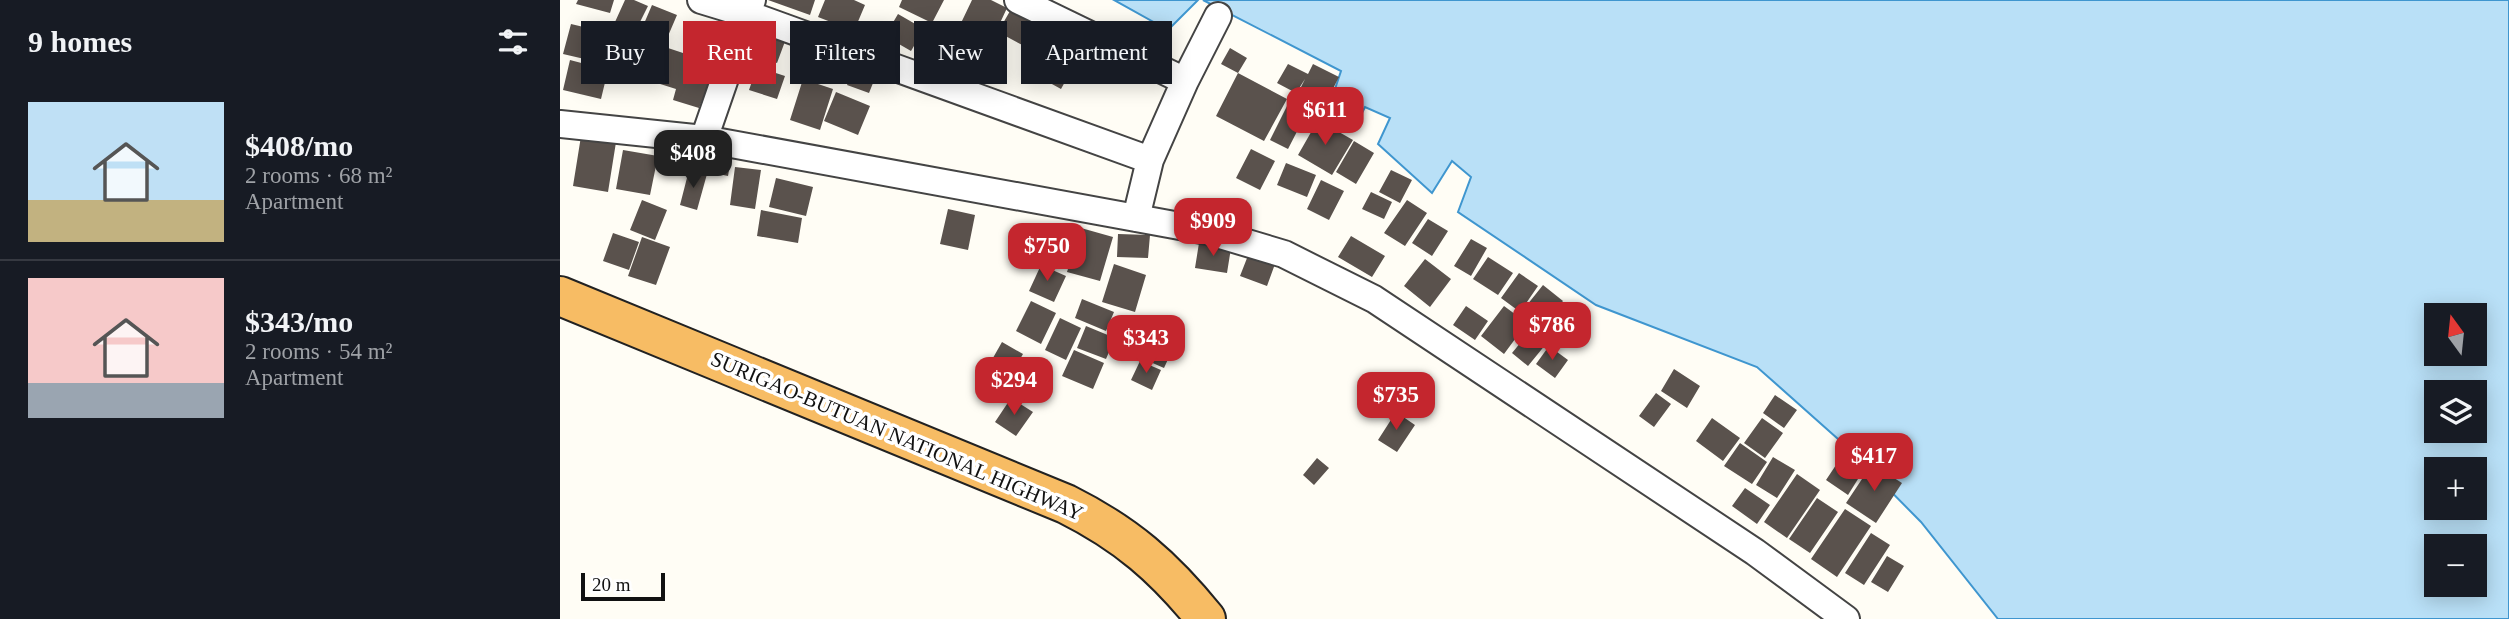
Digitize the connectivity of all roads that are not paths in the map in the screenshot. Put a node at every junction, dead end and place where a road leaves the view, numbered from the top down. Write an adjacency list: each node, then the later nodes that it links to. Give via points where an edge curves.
1 (701, 0): 3 (street)
2 (1018, 0): 5 (street)
3 (750, 7): 7 (street); 8 (street)
4 (1218, 16): 5 (street)
5 (1185, 80): 8 (street)
6 (560, 124): 7 (street)
7 (704, 139): 9 (street)
8 (1150, 160): 9 (street)
9 (1136, 218): 12 (street, via 1207,231 1283,254 1374,299 1755,552)
10 (560, 296): 11 (highway, SURIGAO-BUTUAN NATIONAL HIGHWAY, via 1066,504 1138,547 1182,588)
11 (1206, 619)
12 (1846, 619)

